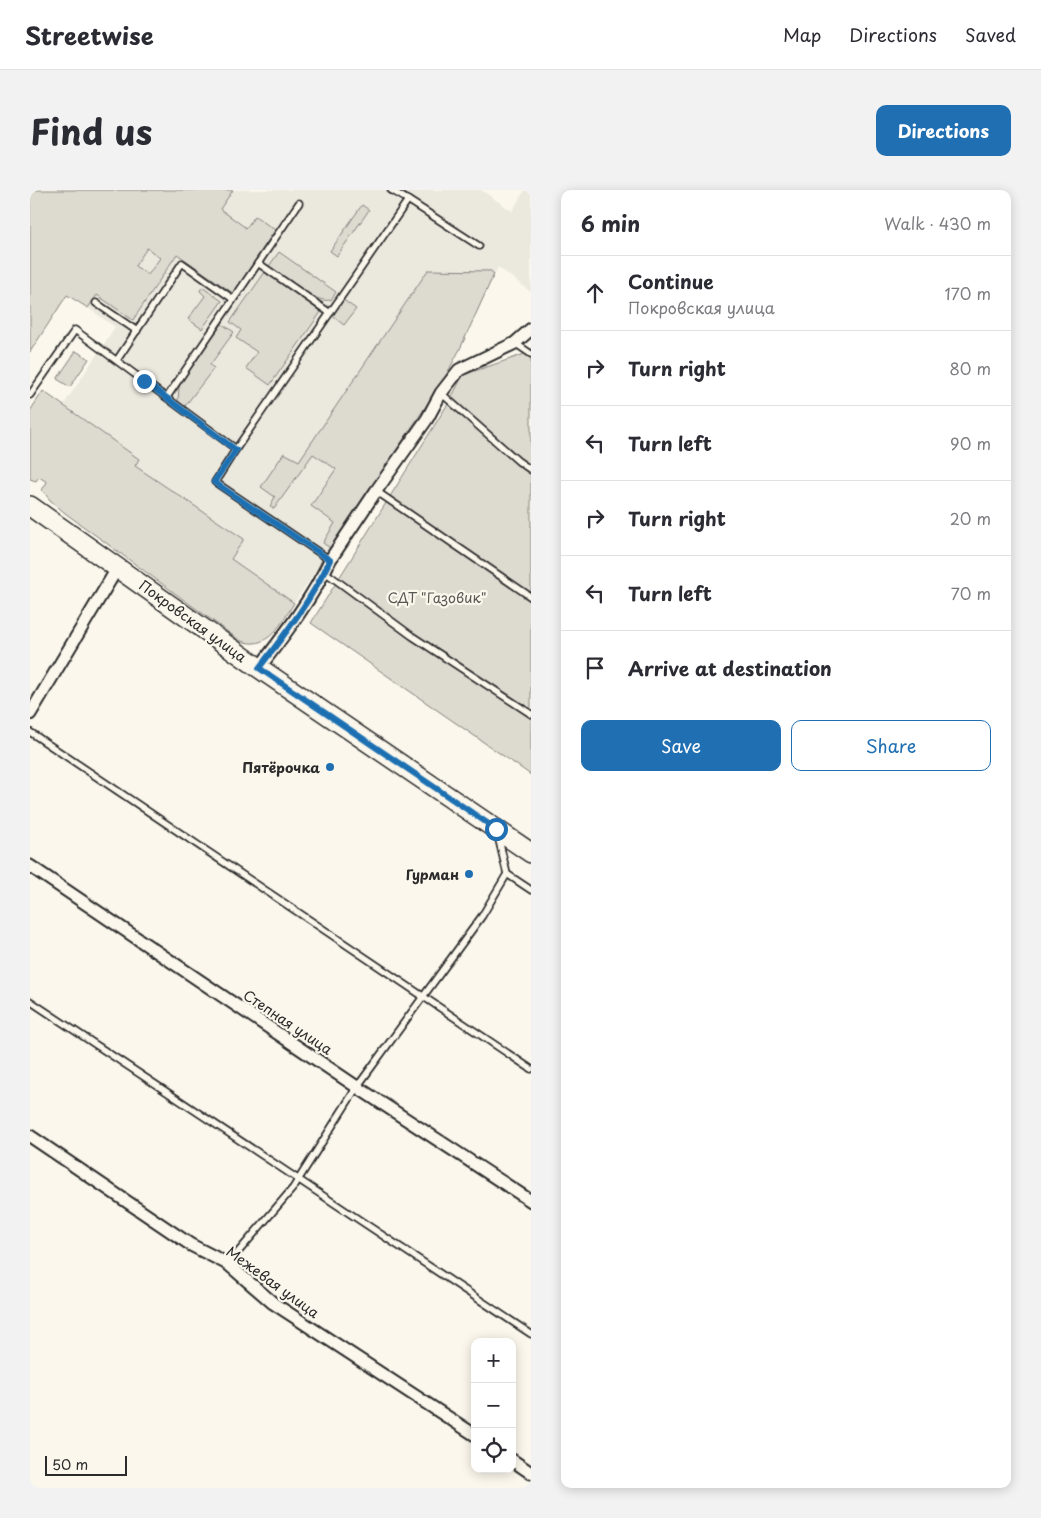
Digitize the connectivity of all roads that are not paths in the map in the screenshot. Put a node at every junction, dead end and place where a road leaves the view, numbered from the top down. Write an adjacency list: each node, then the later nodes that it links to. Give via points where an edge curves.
1 (391, 190): 2 (lane)
2 (408, 200): 4 (lane); 8 (lane)
3 (299, 203): 5 (lane)
4 (479, 246)
5 (258, 263): 6 (lane); 8 (lane)
6 (233, 299): 10 (lane, via 182,263); 16 (lane)
7 (96, 303): 10 (lane)
8 (330, 313): 17 (lane)
9 (531, 330): 11 (street)
10 (137, 331): 13 (lane)
11 (515, 343): 12 (lane); 14 (street, via 459,370)
12 (531, 354)
13 (117, 360): 15 (lane, via 75,330); 16 (lane)
14 (441, 393): 18 (lane); 19 (street, via 427,420)
15 (30, 395)
16 (167, 398): 17 (lane)
17 (236, 450): 21 (lane, via 214,482)
18 (531, 470)
19 (376, 491): 21 (street); 24 (lane)
20 (30, 506): 22 (main road, Покровская улица)
21 (330, 560): 23 (street)
22 (118, 567): 25 (main road, Покровская улица); 26 (street)
23 (325, 572): 25 (street); 27 (lane, via 412,636)
24 (531, 597)
25 (259, 668): 29 (main road, Покровская улица)
26 (30, 714)
27 (531, 714)
28 (30, 732): 34 (lane)
29 (496, 829): 30 (main road, Покровская улица); 32 (lane)
30 (531, 853)
31 (30, 866): 37 (street, Степная улица)
32 (507, 874): 33 (lane); 34 (lane, via 482,916)
33 (531, 890)
34 (424, 996): 36 (lane); 37 (lane)
35 (30, 1001): 39 (lane)
36 (531, 1069)
37 (357, 1087): 39 (lane); 40 (street, Степная улица)
38 (30, 1136): 41 (street, Межевая улица, via 192,1245)
39 (299, 1179): 41 (lane); 42 (lane)
40 (531, 1201)
41 (228, 1264): 43 (street, Межевая улица, via 273,1303)
42 (531, 1334)
43 (471, 1432)
44 (516, 1463): 45 (street)
45 (531, 1473)

